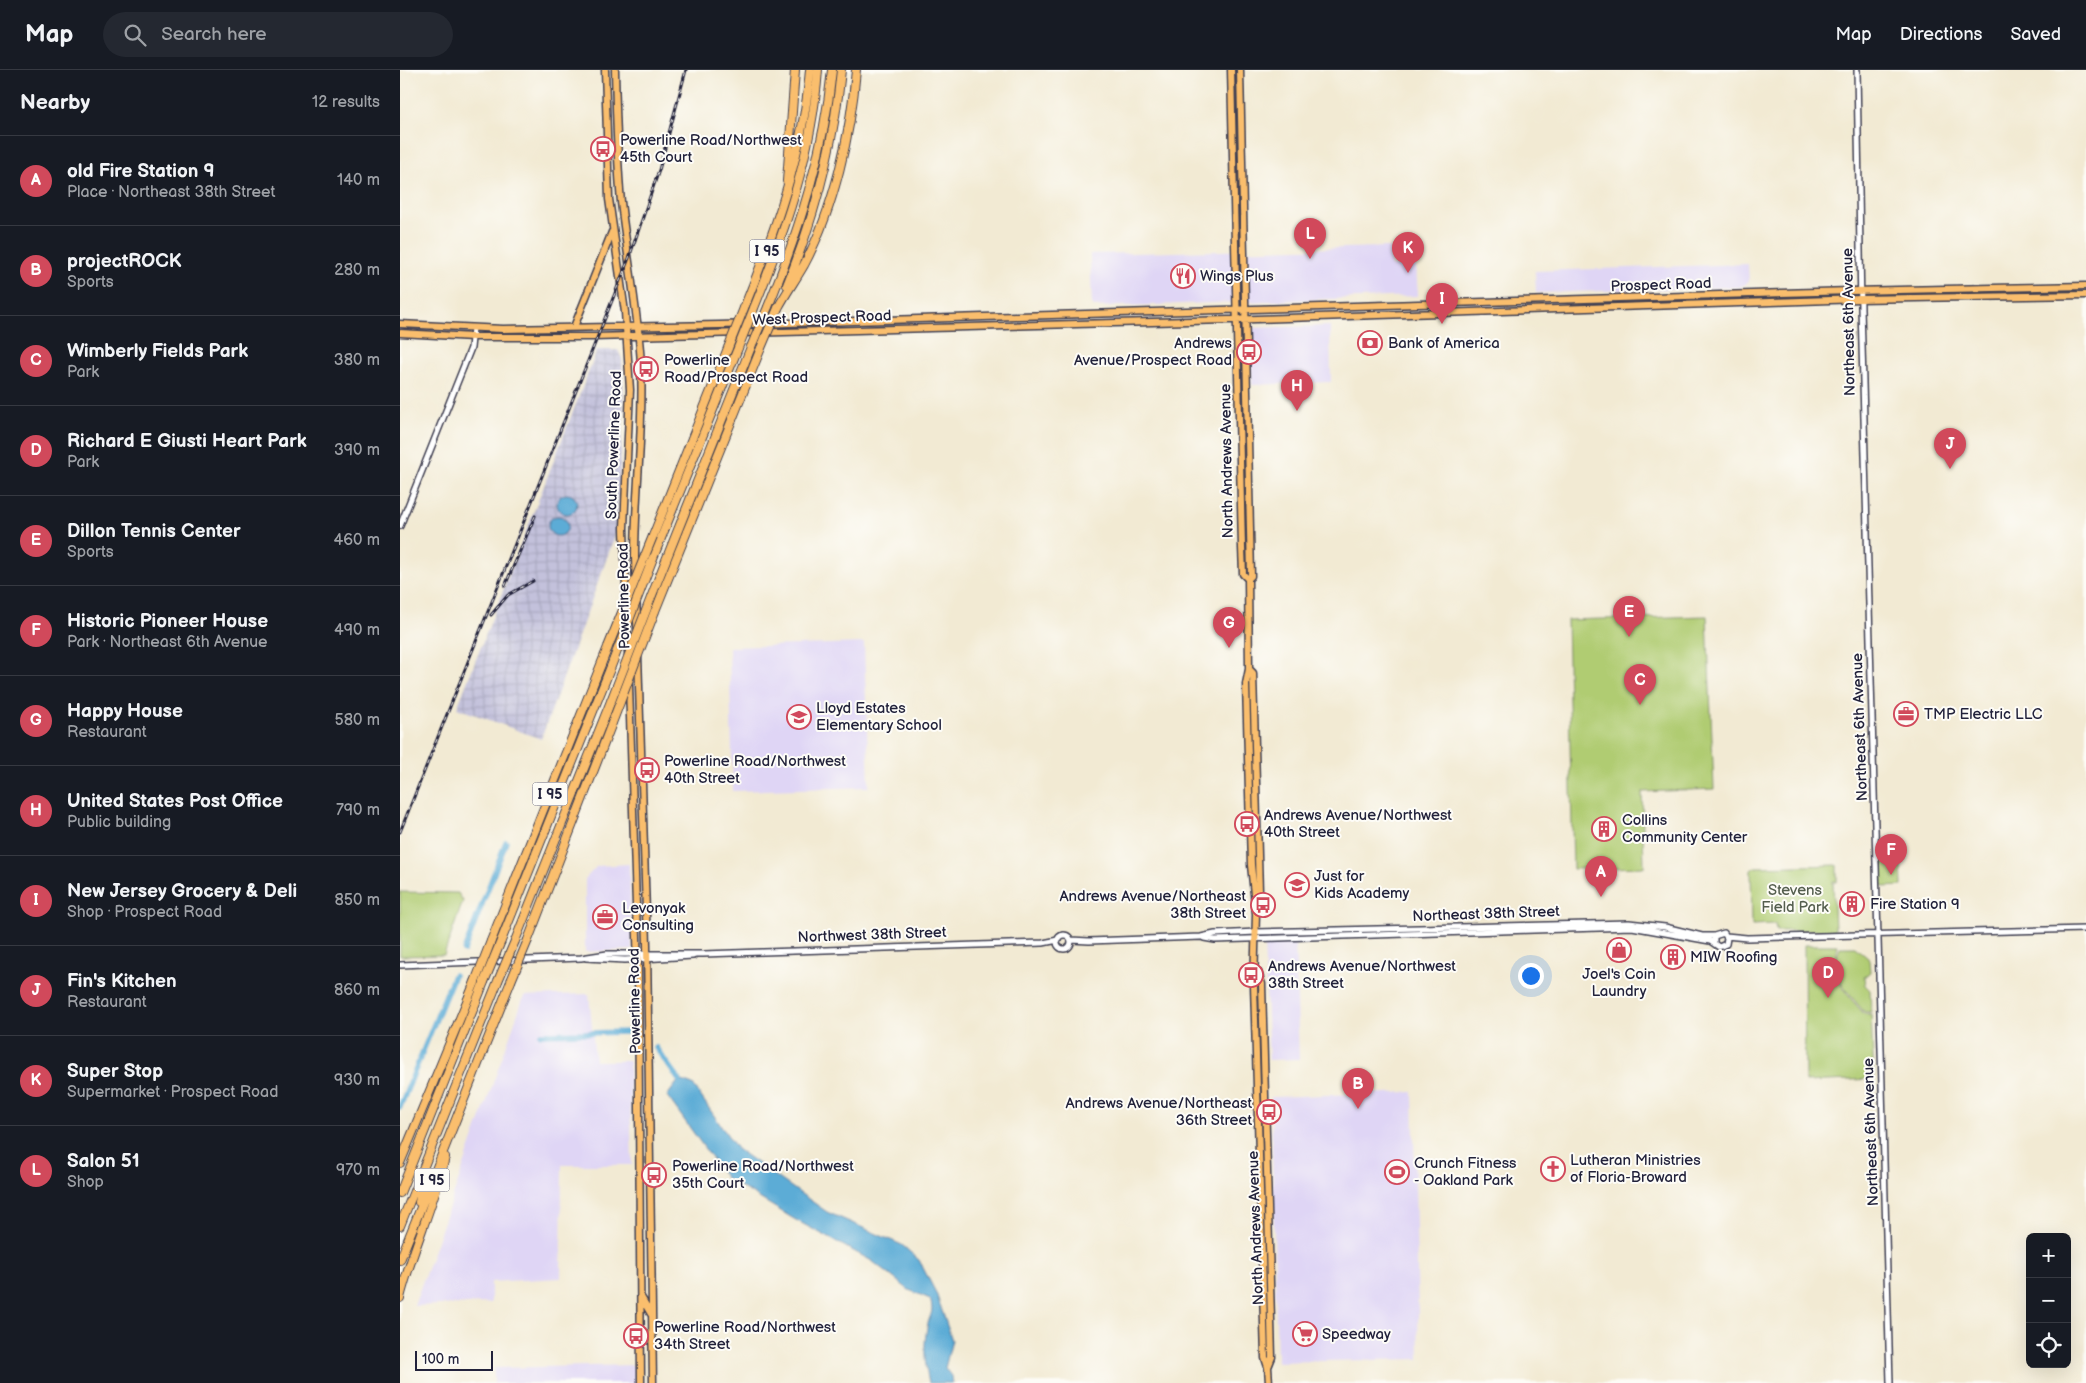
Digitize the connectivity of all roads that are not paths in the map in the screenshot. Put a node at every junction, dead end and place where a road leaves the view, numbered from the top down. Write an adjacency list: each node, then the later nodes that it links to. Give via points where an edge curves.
1 (615, 70): 13 (main road, South Powerline Road)
2 (795, 70): 15 (highway)
3 (810, 70): 15 (highway, I 95, via 801,139)
4 (818, 70): 68 (highway, bridge, via 798,186 780,242)
5 (832, 70): 66 (highway, bridge, via 811,184 795,238)
6 (841, 70): 22 (highway, I 95, via 818,196)
7 (856, 70): 22 (highway, via 846,135 828,205 804,264)
8 (1231, 70): 24 (main road, North Andrews Avenue)
9 (1240, 70): 25 (main road, North Andrews Avenue)
10 (1857, 70): 18 (street, Northeast 6th Avenue)
11 (606, 71): 12 (main road, South Powerline Road); 13 (main road)
12 (606, 86): 14 (main road); 16 (main road, South Powerline Road)
13 (616, 87): 14 (main road, South Powerline Road)
14 (616, 98): 30 (main road, South Powerline Road, via 621,197)
15 (786, 193): 67 (highway, I 95, bridge, via 744,308)
16 (612, 231): 29 (main road, South Powerline Road); 31 (main road)
17 (2086, 286): 18 (main road, Prospect Road)
18 (1860, 291): 20 (street, Northeast 6th Avenue); 21 (main road, Prospect Road)
19 (2086, 295): 20 (main road, Prospect Road)
20 (1860, 299): 23 (main road, Prospect Road); 50 (street, Northeast 6th Avenue)
21 (1550, 301): 23 (main road); 25 (main road, Prospect Road)
22 (778, 308): 65 (highway, I 95, bridge)
23 (1551, 309): 26 (main road, Prospect Road)
24 (1237, 311): 25 (main road, Prospect Road); 27 (main road, North Andrews Avenue); 30 (main road, West Prospect Road)
25 (1244, 311): 26 (main road, North Andrews Avenue)
26 (1244, 319): 27 (main road, West Prospect Road); 39 (main road, North Andrews Avenue)
27 (1237, 320): 34 (main road, West Prospect Road); 38 (main road, North Andrews Avenue)
28 (400, 324): 32 (main road, West Prospect Road)
29 (626, 326): 30 (main road, West Prospect Road); 31 (main road, West Prospect Road); 35 (main road, South Powerline Road)
30 (638, 326): 34 (main road, South Powerline Road)
31 (574, 327): 32 (main road, West Prospect Road)
32 (473, 328): 36 (street)
33 (400, 332): 36 (main road, West Prospect Road)
34 (639, 335): 35 (main road, West Prospect Road); 37 (main road, South Powerline Road, via 642,414)
35 (627, 336): 36 (main road, West Prospect Road); 41 (main road, South Powerline Road, via 630,413)
36 (473, 337): 40 (street)
37 (638, 468): 42 (main road, Powerline Road)
38 (1240, 471): 39 (main road); 43 (main road, North Andrews Avenue, via 1243,574)
39 (1248, 479): 43 (main road, North Andrews Avenue, via 1251,576)
40 (400, 526)
41 (624, 528): 42 (main road); 44 (main road, South Powerline Road)
42 (635, 557): 46 (main road, Powerline Road)
43 (1248, 579): 51 (main road, North Andrews Avenue, via 1260,891 1256,897)
44 (632, 761): 45 (main road, Powerline Road)
45 (632, 777): 46 (main road); 47 (main road, Powerline Road)
46 (642, 799): 48 (main road, Powerline Road)
47 (633, 810): 48 (main road); 57 (main road, Powerline Road)
48 (643, 828): 58 (main road, Powerline Road)
49 (2086, 929): 50 (street)
50 (1878, 934): 53 (street); 81 (street, Northeast 6th Avenue)
51 (1256, 935): 52 (street, Northeast 38th Street, via 1629,923); 54 (street, via 1215,934); 55 (street, Northeast 38th Street, via 1632,927); 60 (main road, North Andrews Avenue)
52 (1714, 936): 53 (street, Northeast 38th Street, via 1720,932); 55 (street)
53 (1727, 938): 55 (street, Northeast 38th Street, via 1722,947)
54 (1071, 942): 56 (street, via 1067,949); 56 (street, via 1064,935)
55 (1714, 942)
56 (1058, 943): 58 (street, Northwest 38th Street)
57 (638, 956): 58 (street, Northwest 38th Street); 59 (street, Northwest 38th Street, via 604,954 581,958); 72 (main road, Powerline Road)
58 (647, 956): 74 (main road, Powerline Road)
59 (400, 965)
60 (1256, 968): 61 (main road, North Andrews Avenue); 62 (main road, North Andrews Avenue, via 1262,984)
61 (1256, 1053): 62 (main road); 63 (main road, North Andrews Avenue)
62 (1264, 1064): 64 (main road, North Andrews Avenue)
63 (1257, 1081): 64 (main road); 77 (main road, North Andrews Avenue, via 1264,1358)
64 (1265, 1088): 77 (main road, North Andrews Avenue, via 1272,1358)
65 (451, 1132): 70 (highway, I 95); 73 (highway, via 440,1178 414,1248)
66 (432, 1145): 69 (highway); 70 (highway)
67 (400, 1163)
68 (400, 1193)
69 (400, 1226)
70 (413, 1228): 71 (highway, I 95)
71 (400, 1260)
72 (640, 1294): 74 (main road); 75 (main road, Powerline Road)
73 (400, 1298)
74 (652, 1314): 76 (main road, Powerline Road)
75 (640, 1316): 76 (main road, via 647,1321); 78 (main road, Powerline Road)
76 (652, 1334): 79 (main road, Powerline Road)
77 (1268, 1367): 80 (main road, North Andrews Avenue)
78 (641, 1383)
79 (653, 1383)
80 (1269, 1383)
81 (1890, 1383)

